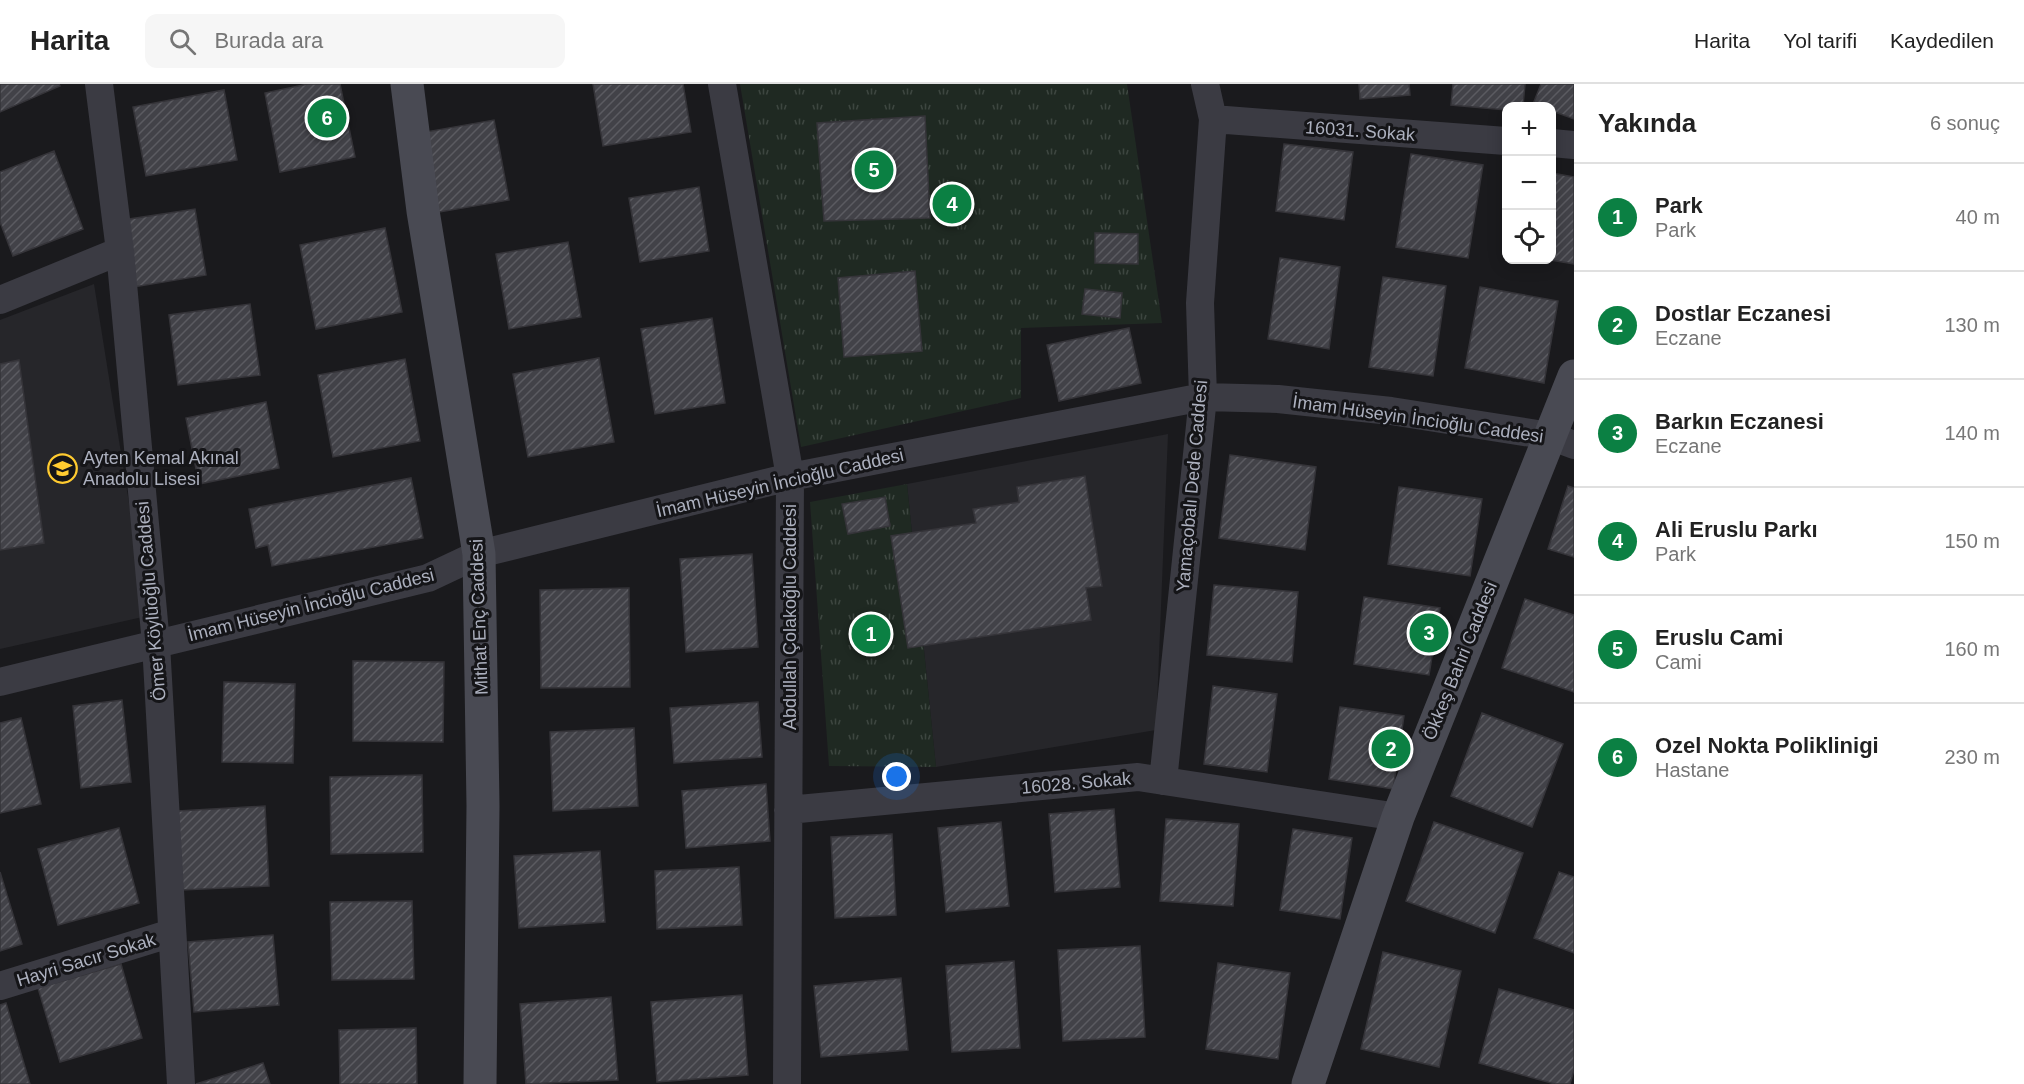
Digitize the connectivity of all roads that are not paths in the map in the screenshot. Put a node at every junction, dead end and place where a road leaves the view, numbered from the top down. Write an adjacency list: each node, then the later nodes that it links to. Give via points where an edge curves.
1 (99, 84): 9 (street, Ömer Köylüoğlu Caddesi)
2 (407, 84): 15 (street, Mithat Enç Caddesi, via 423,211)
3 (722, 84): 14 (street, Abdullah Çolakoğlu Caddesi)
4 (1205, 84): 5 (street, Yamaçobalı Dede Caddesi)
5 (1213, 119): 6 (street, 16031. Sokak); 12 (street, Yamaçobalı Dede Caddesi, via 1200,303)
6 (1502, 141)
7 (1556, 143): 8 (street)
8 (1574, 145)
9 (120, 251): 10 (street); 16 (street, Ömer Köylüoğlu Caddesi)
10 (0, 300)
11 (1574, 376): 13 (street, Ökkeş Bahri Caddesi)
12 (1203, 397): 13 (street, İmam Hüseyin İncioğlu Caddesi, via 1278,399 1391,411); 14 (street, İmam Hüseyin İncioğlu Caddesi); 18 (street, Yamaçobalı Dede Caddesi)
13 (1562, 440): 20 (street, Ökkeş Bahri Caddesi)
14 (790, 477): 15 (street, İmam Hüseyin İncioğlu Caddesi); 19 (street, Abdullah Çolakoğlu Caddesi)
15 (479, 554): 16 (street, İmam Hüseyin İncioğlu Caddesi, via 428,578); 24 (street, Mithat Enç Caddesi, via 483,806)
16 (156, 644): 17 (street, İmam Hüseyin İncioğlu Caddesi); 21 (street, Ömer Köylüoğlu Caddesi)
17 (0, 682)
18 (1163, 781): 19 (street, 16028. Sokak, via 1138,777); 20 (street, 16028. Sokak)
19 (788, 810): 25 (street, Abdullah Çolakoğlu Caddesi)
20 (1398, 817): 26 (street, Ökkeş Bahri Caddesi)
21 (172, 933): 22 (street, Hayri Sacır Sokak); 23 (street, Ömer Köylüoğlu Caddesi)
22 (0, 986)
23 (181, 1084)
24 (480, 1084)
25 (787, 1084)
26 (1308, 1084)

